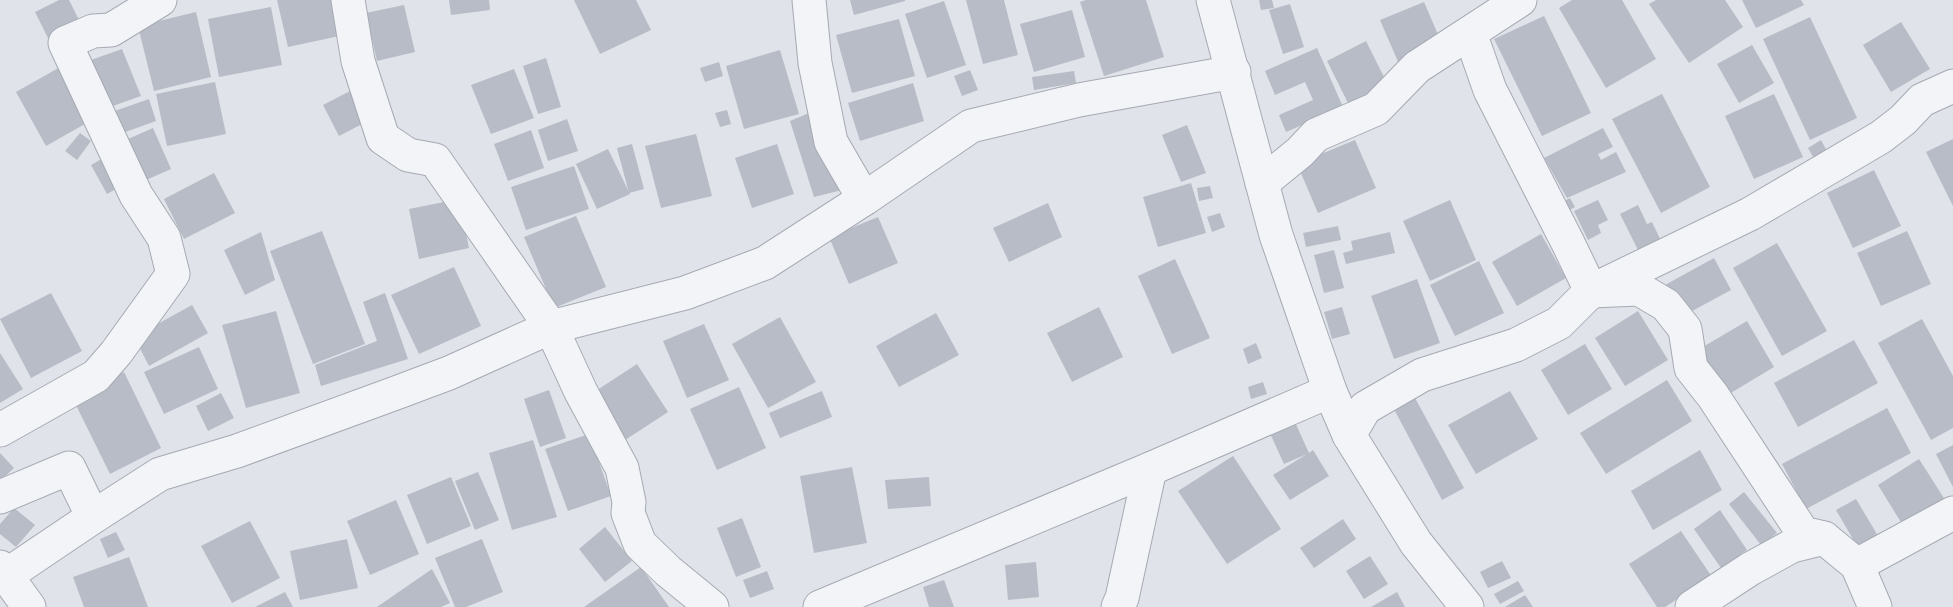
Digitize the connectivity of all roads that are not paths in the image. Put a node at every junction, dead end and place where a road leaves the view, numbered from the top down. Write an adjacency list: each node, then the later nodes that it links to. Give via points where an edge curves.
1 (160, 0): 14 (street, via 111,30 93,31 65,43 136,195 164,238 173,274 96,376)
2 (348, 0): 12 (street, via 358,62 383,138 408,155 435,160)
3 (809, 0): 10 (street, via 815,63 831,142)
4 (1213, 0): 7 (street)
5 (1520, 0): 6 (street)
6 (1470, 33): 9 (street, via 1417,67 1376,109 1316,135); 11 (street, via 1490,90)
7 (1234, 72): 9 (street); 10 (street, via 1078,100 971,126)
8 (1953, 86): 11 (street, via 1922,100 1881,137 1750,214)
9 (1262, 183): 13 (street)
10 (864, 199): 12 (street, via 765,263 685,293)
11 (1591, 291): 15 (street, via 1559,323 1516,345 1422,375 1365,408); 20 (street, via 1639,289 1666,305 1685,329 1691,368 1803,533)
12 (551, 327): 19 (street, via 393,394 237,451 160,474); 24 (street, via 622,468 628,513 640,544)
13 (1330, 391): 15 (street); 16 (street)
14 (0, 430)
15 (1349, 435): 27 (street, via 1416,543)
16 (1150, 469): 25 (street); 26 (street)
17 (0, 497): 19 (street, via 69,468)
18 (1953, 513): 21 (street)
19 (93, 517): 22 (street)
20 (1824, 538): 21 (street); 28 (street, via 1792,546)
21 (1857, 565): 29 (street)
22 (3, 571): 23 (street)
23 (26, 606)
24 (712, 607)
25 (820, 607)
26 (1118, 607)
27 (1467, 607)
28 (1692, 607)
29 (1875, 607)

